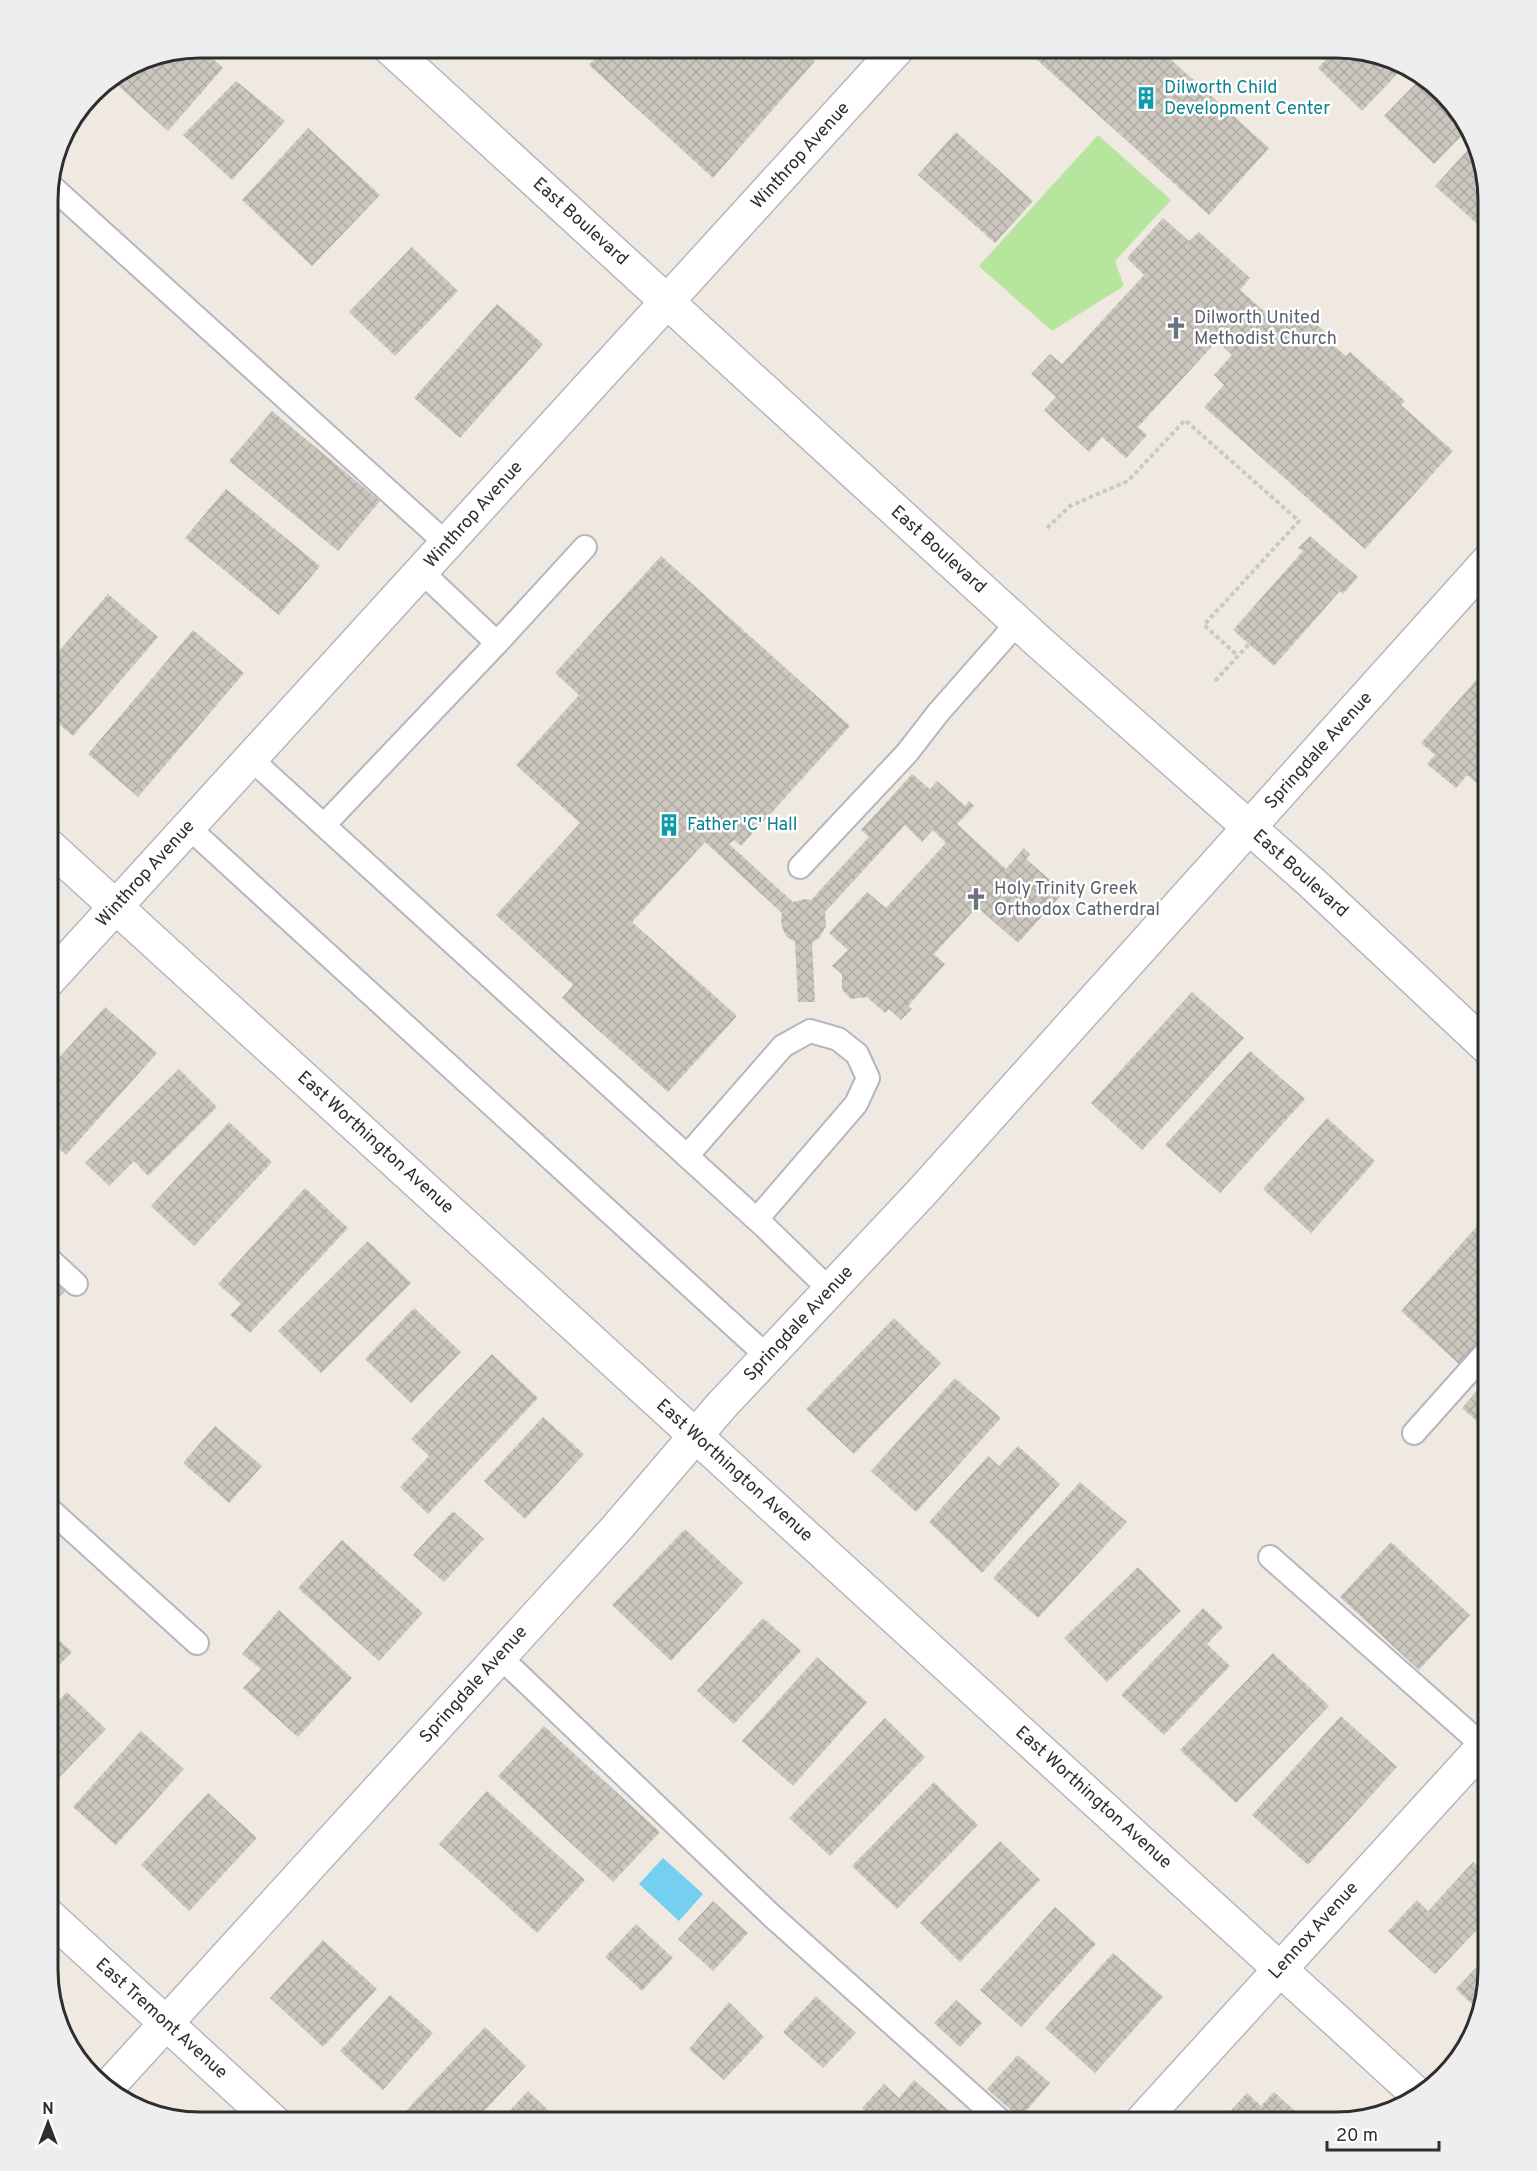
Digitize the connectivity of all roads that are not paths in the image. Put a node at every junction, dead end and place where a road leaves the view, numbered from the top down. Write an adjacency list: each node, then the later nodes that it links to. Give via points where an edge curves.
1 (402, 59): 4 (street, East Boulevard)
2 (888, 59): 4 (street, Winthrop Avenue)
3 (59, 193): 5 (lane)
4 (668, 302): 5 (street, Winthrop Avenue); 9 (street, East Boulevard)
5 (447, 544): 7 (street, Winthrop Avenue)
6 (585, 547): 10 (lane)
7 (422, 572): 10 (lane); 11 (street, Winthrop Avenue)
8 (1478, 573): 14 (street, Springdale Avenue)
9 (1018, 622): 14 (street, East Boulevard); 16 (lane, via 907,753)
10 (497, 643): 12 (lane)
11 (251, 759): 12 (lane); 13 (street, Winthrop Avenue)
12 (324, 825): 20 (lane)
13 (188, 827): 17 (street, Winthrop Avenue); 25 (lane)
14 (1250, 829): 19 (street, East Boulevard); 24 (street, Springdale Avenue)
15 (59, 855): 17 (street, East Worthington Avenue)
16 (800, 867)
17 (116, 907): 18 (street, Winthrop Avenue); 28 (street, East Worthington Avenue)
18 (59, 970)
19 (1478, 1039)
20 (687, 1156): 21 (lane); 21 (lane, via 783,1046 810,1030 838,1039 858,1054 868,1078 856,1104)
21 (757, 1219): 24 (lane)
22 (58, 1268): 23 (lane)
23 (76, 1284)
24 (830, 1290): 25 (street, Springdale Avenue)
25 (768, 1357): 28 (street, Springdale Avenue)
26 (1478, 1361): 27 (lane)
27 (1414, 1433)
28 (696, 1436): 32 (street, Springdale Avenue); 36 (street, East Worthington Avenue)
29 (58, 1517): 31 (lane)
30 (1270, 1557): 33 (lane)
31 (196, 1643)
32 (499, 1656): 37 (street, Springdale Avenue); 41 (lane, via 772,1916)
33 (1478, 1738)
34 (1478, 1756): 36 (street, Lennox Avenue)
35 (58, 1924): 37 (street, East Tremont Avenue)
36 (1281, 1968): 39 (street, East Worthington Avenue); 42 (street, Lennox Avenue)
37 (165, 2024): 38 (street, Springdale Avenue); 40 (street, East Tremont Avenue)
38 (113, 2082)
39 (1413, 2090)
40 (263, 2112)
41 (991, 2112)
42 (1150, 2112)

